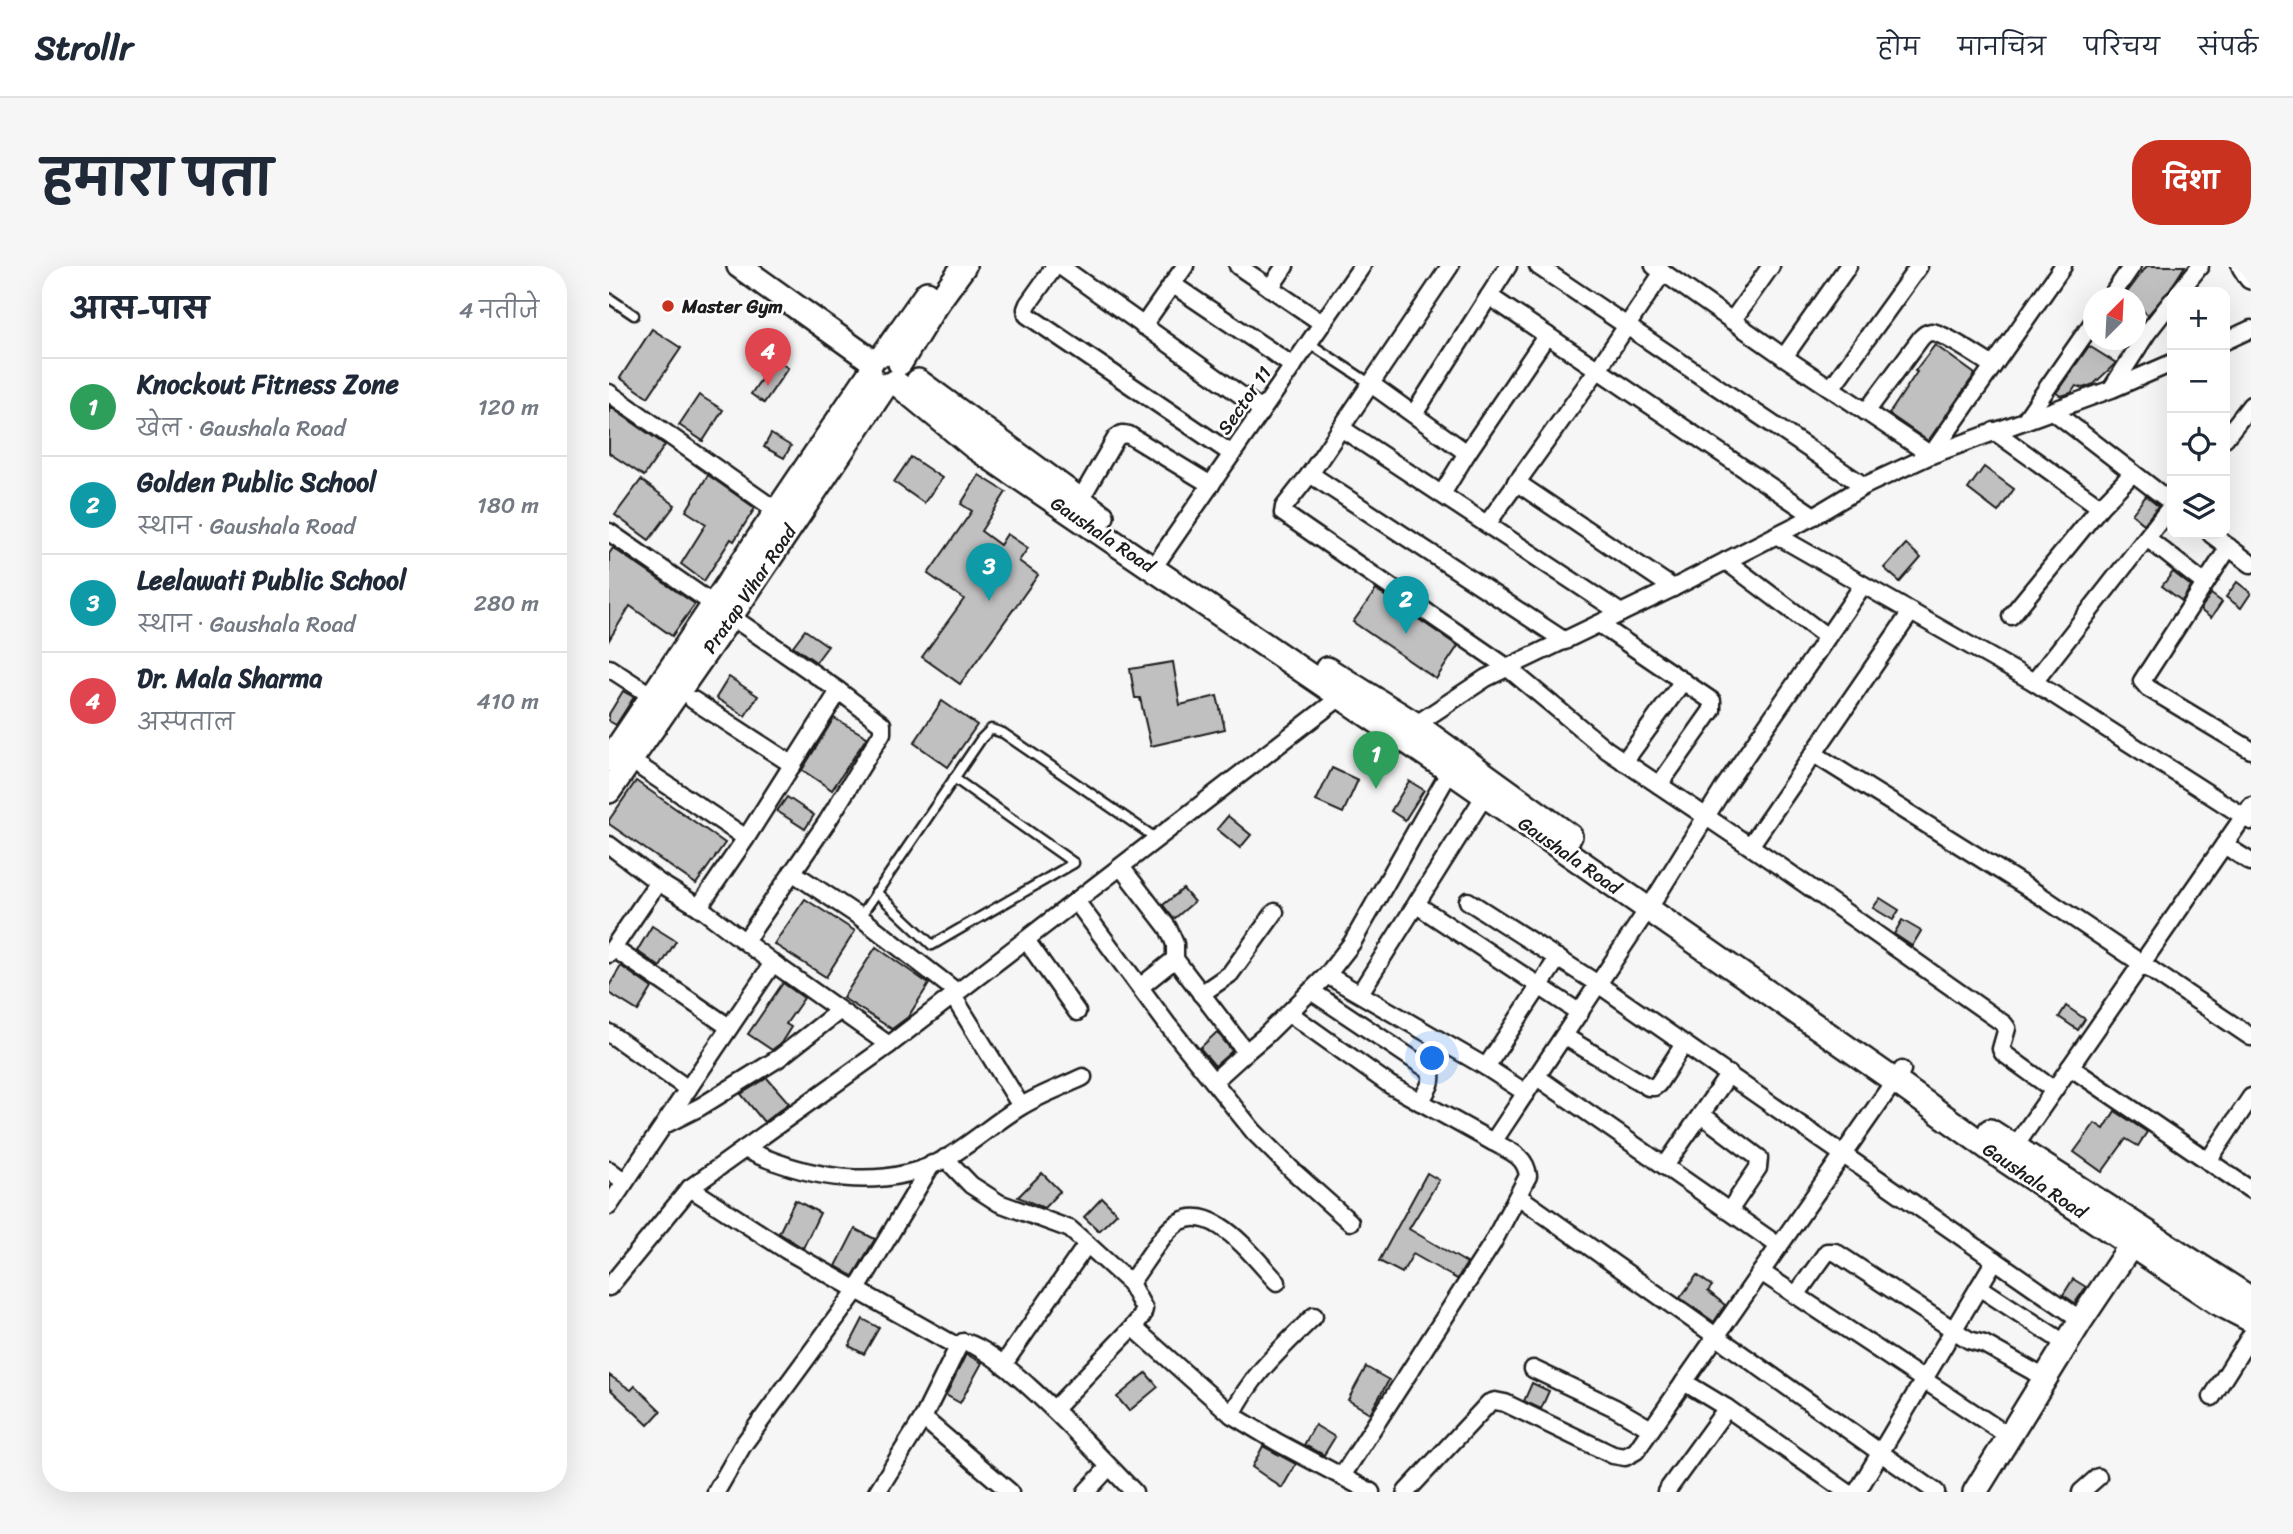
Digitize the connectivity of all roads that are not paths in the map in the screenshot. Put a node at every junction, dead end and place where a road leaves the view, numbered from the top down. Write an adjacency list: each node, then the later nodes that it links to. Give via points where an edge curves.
1 (739, 266): 43 (street)
2 (946, 266): 43 (street, Pratap Vihar Road)
3 (964, 266): 43 (street, Pratap Vihar Road)
4 (1057, 266): 31 (street); 58 (street, via 1028,304 1027,315)
5 (1185, 266): 21 (street)
6 (1238, 266): 24 (street)
7 (1285, 266): 24 (street)
8 (1362, 266): 30 (street, Sector 11)
9 (1450, 266): 44 (street)
10 (1508, 266): 25 (street)
11 (1538, 266): 32 (street)
12 (1848, 266): 38 (street)
13 (1919, 266): 45 (street)
14 (2063, 266): 41 (street)
15 (2132, 266): 22 (street)
16 (2200, 266): 23 (street)
17 (2244, 266): 20 (street)
18 (1767, 268): 29 (street)
19 (1659, 269): 29 (street); 32 (street)
20 (2251, 277)
21 (1172, 284): 31 (street); 40 (street)
22 (2118, 287)
23 (2183, 287)
24 (1270, 288): 30 (street)
25 (1489, 296): 34 (street); 52 (street)
26 (609, 298): 28 (lane)
27 (2167, 307): 46 (street)
28 (634, 315)
29 (1733, 321): 38 (street)
30 (1322, 323): 37 (street, Sector 11)
31 (1143, 326): 49 (street)
32 (1627, 326): 42 (street); 64 (street)
33 (2251, 329): 36 (street)
34 (1548, 335): 42 (street); 57 (street)
35 (2083, 338): 53 (street)
36 (2230, 339)
37 (1309, 343): 40 (street, Sector 11); 44 (lane)
38 (1784, 357): 45 (street)
39 (2167, 365): 46 (street)
40 (1293, 366): 49 (street, Sector 11)
41 (1993, 366): 51 (street, via 1934,332 1927,333); 59 (street)
42 (1598, 369): 62 (street); 71 (street)
43 (887, 370): 66 (street, Gaushala Road); 69 (street, Pratap Vihar Road); 84 (street, Pratap Vihar Road); 96 (street, Gaushala Road, via 974,447)
44 (1371, 384): 52 (street); 54 (street)
45 (1831, 388): 51 (street)
46 (2112, 389): 50 (street)
47 (609, 393): 69 (street)
48 (2251, 405): 56 (street)
49 (1260, 409): 58 (street, Sector 11)
50 (2053, 411): 53 (street); 60 (street)
51 (1866, 412): 59 (street)
52 (1414, 414): 57 (street)
53 (2025, 420): 55 (street)
54 (1341, 428): 61 (street); 65 (street)
55 (1994, 431): 59 (street); 68 (street)
56 (2230, 432)
57 (1467, 453): 65 (street)
58 (1232, 454): 63 (street, Sector 11)
59 (1931, 455): 64 (street)
60 (2133, 473): 67 (street); 68 (street)
61 (1310, 474): 90 (street); 92 (street, via 1284,507 1286,517)
62 (1516, 482): 72 (street); 83 (street)
63 (1211, 485): 66 (street, via 1122,434); 78 (street, Sector 11)
64 (1864, 486): 71 (street)
65 (1442, 494): 72 (street)
66 (1080, 500): 78 (street, Gaushala Road)
67 (2167, 500)
68 (2100, 507): 87 (street)
69 (777, 511): 84 (street, Pratap Vihar Road)
70 (2167, 511): 75 (street)
71 (1814, 516): 74 (street)
72 (1487, 524): 86 (street)
73 (609, 532): 84 (street)
74 (1776, 535): 79 (street); 82 (street)
75 (2147, 538): 81 (street); 94 (street)
76 (2218, 539): 77 (street)
77 (2229, 547): 80 (street); 81 (street)
78 (1160, 558): 96 (street, Gaushala Road)
79 (1726, 561): 83 (street); 89 (street)
80 (2251, 565)
81 (2205, 584): 100 (street, via 2142,681)
82 (1863, 585): 85 (street); 89 (street)
83 (1673, 588): 86 (street)
84 (722, 610): 95 (street); 97 (street, Pratap Vihar Road); 109 (street, Pratap Vihar Road)
85 (1911, 612): 94 (street); 101 (street)
86 (1621, 613): 88 (street)
87 (2011, 616)
88 (1598, 624): 90 (street); 93 (street)
89 (1826, 637): 112 (street)
90 (1565, 640): 92 (street)
91 (609, 668): 97 (street)
92 (1508, 668): 99 (street); 103 (street)
93 (1683, 681): 103 (street); 108 (street, via 1712,701 1712,710)
94 (2034, 682): 111 (street)
95 (839, 691): 104 (street); 120 (street, via 879,721 882,733)
96 (1348, 691): 99 (street, Gaushala Road); 114 (street)
97 (652, 696): 102 (street, Pratap Vihar Road)
98 (693, 700): 104 (street)
99 (1407, 730): 106 (street, Gaushala Road); 125 (street, Gaushala Road)
100 (2251, 750)
101 (1814, 754): 117 (street); 135 (street)
102 (609, 760)
103 (1624, 762): 108 (street)
104 (793, 765): 113 (street)
105 (642, 768): 113 (street)
106 (1450, 771): 110 (street, Gaushala Road); 137 (street, via 1352,943)
107 (954, 778): 114 (lane, via 985,733 995,728); 122 (lane); 122 (lane, via 1075,863 932,945)
108 (1659, 785): 112 (street)
109 (609, 791)
110 (1485, 795): 125 (street, Gaushala Road); 126 (street)
111 (2249, 815): 116 (street)
112 (1705, 816): 117 (street); 125 (street)
113 (746, 838): 127 (street)
114 (1157, 839): 119 (street)
115 (609, 845): 121 (street)
116 (2224, 845): 118 (street); 135 (street)
117 (1750, 846): 164 (street, via 2004,1024 2003,1054)
118 (2251, 862)
119 (1121, 867): 123 (street); 134 (street, via 1168,928)
120 (792, 872): 129 (street); 130 (street)
121 (658, 882): 127 (street); 132 (street)
122 (876, 892): 129 (lane)
123 (1076, 901): 131 (street); 140 (street)
124 (1468, 901): 133 (street)
125 (1652, 904): 138 (street); 159 (street, Gaushala Road)
126 (1417, 905): 139 (street); 142 (street)
127 (699, 907): 130 (street)
128 (1275, 912): 144 (street, via 1230,974)
129 (860, 917): 143 (street)
130 (745, 940): 136 (street)
131 (1026, 940): 143 (street); 146 (street)
132 (611, 951): 149 (street)
133 (1558, 958): 138 (street); 139 (street)
134 (1175, 959): 140 (street); 144 (street)
135 (2142, 962): 152 (street); 157 (street)
136 (773, 963): 145 (street); 149 (street)
137 (1327, 975): 141 (street); 142 (street)
138 (1598, 984): 148 (street); 153 (street)
139 (1539, 985): 148 (street); 156 (street)
140 (1140, 987): 162 (street)
141 (1311, 991): 147 (street); 167 (street, via 1429,1070 1431,1081)
142 (1360, 993): 156 (street)
143 (955, 994): 154 (street); 168 (street)
144 (1201, 994): 155 (street)
145 (839, 1010): 154 (street); 170 (street, via 779,1058)
146 (1077, 1012)
147 (1289, 1013): 155 (street); 167 (street)
148 (1580, 1013): 151 (street)
149 (729, 1027): 163 (street)
150 (609, 1033): 163 (street)
151 (1564, 1037): 153 (street, via 1648,1087 1658,1084); 161 (street)
152 (2251, 1037)
153 (1684, 1044): 158 (street)
154 (889, 1045): 172 (street)
155 (1246, 1052): 162 (street)
156 (1486, 1067): 165 (street)
157 (2070, 1067): 164 (street); 176 (street)
158 (1729, 1074): 169 (street); 174 (street)
159 (1899, 1075): 173 (street, Gaushala Road); 174 (street)
160 (1083, 1077): 168 (street)
161 (1537, 1077): 165 (street); 177 (street)
162 (1214, 1081): 185 (street, via 1254,1132)
163 (688, 1089): 170 (street)
164 (2054, 1090): 173 (street)
165 (1526, 1093): 171 (street)
166 (2251, 1097): 176 (street)
167 (1420, 1102): 171 (street)
168 (1021, 1106): 175 (street)
169 (1702, 1115): 177 (street); 184 (street, via 1759,1158 1758,1168)
170 (663, 1125): 179 (street)
171 (1493, 1142): 182 (street, via 1521,1157 1527,1166 1528,1176)
172 (744, 1149): 175 (street, via 820,1175 902,1175); 180 (street)
173 (2010, 1154): 186 (street, Gaushala Road)
174 (1844, 1155): 188 (street); 189 (street)
175 (938, 1161): 187 (street, via 999,1203 1070,1229); 195 (street)
176 (2208, 1161): 181 (street)
177 (1665, 1166): 184 (street)
178 (609, 1170): 179 (street)
179 (625, 1182): 183 (street)
180 (690, 1188): 193 (street); 195 (street)
181 (2251, 1190)
182 (1518, 1196): 202 (street); 220 (street, via 1492,1244)
183 (609, 1206)
184 (1729, 1210): 188 (street)
185 (1349, 1222)
186 (2137, 1237): 197 (street, Gaushala Road); 199 (street)
187 (1087, 1244): 192 (street); 206 (street)
188 (1779, 1246): 190 (street)
189 (1995, 1260): 194 (street); 199 (street)
190 (1761, 1272): 196 (street); 202 (street)
191 (1277, 1282): 192 (street, via 1229,1232 1199,1217 1182,1220 1169,1230)
192 (1130, 1283): 200 (street, via 1144,1309)
193 (609, 1287)
194 (1979, 1287): 201 (street); 204 (street)
195 (856, 1291): 205 (street); 222 (street, via 743,1445)
196 (1796, 1295): 201 (street, via 1831,1251); 209 (street)
197 (2247, 1304)
198 (1314, 1316): 214 (street, via 1262,1368)
199 (2081, 1320): 204 (street)
200 (1133, 1327): 213 (street); 214 (street)
201 (1953, 1330): 208 (street); 209 (street)
202 (1716, 1335): 210 (street); 218 (street)
203 (2251, 1335): 211 (street)
204 (2066, 1344): 208 (street)
205 (958, 1347): 206 (street, via 971,1343); 215 (street)
206 (1003, 1366): 213 (street)
207 (1533, 1368): 216 (street)
208 (2045, 1378): 217 (street)
209 (1923, 1379): 217 (street); 218 (street)
210 (1684, 1382): 212 (street); 216 (street)
211 (2212, 1397)
212 (1727, 1408): 229 (street); 230 (street)
213 (1054, 1409): 219 (street)
214 (1233, 1415): 220 (street)
215 (923, 1418): 223 (street); 224 (street)
216 (1651, 1429): 228 (street, via 1636,1451 1625,1457 1613,1455 1495,1401)
217 (2010, 1437): 233 (street)
218 (1880, 1452): 231 (street); 232 (street)
219 (1109, 1467): 225 (street); 226 (street)
220 (1342, 1476): 227 (street)
221 (2098, 1476): 234 (street)
222 (716, 1492)
223 (877, 1492)
224 (1010, 1492)
225 (1086, 1492)
226 (1134, 1492)
227 (1371, 1492)
228 (1406, 1492)
229 (1666, 1492)
230 (1847, 1492)
231 (1857, 1492)
232 (1936, 1492)
233 (1975, 1492)
234 (2081, 1492)

